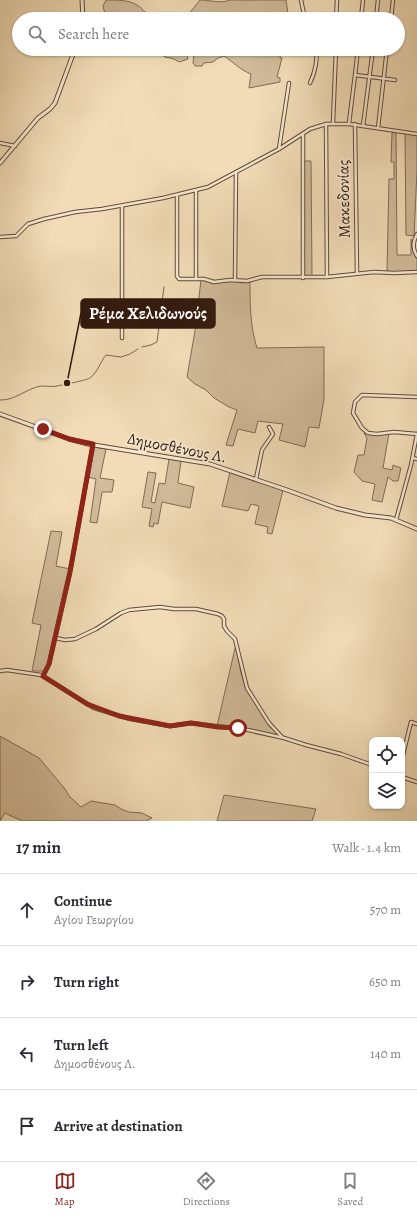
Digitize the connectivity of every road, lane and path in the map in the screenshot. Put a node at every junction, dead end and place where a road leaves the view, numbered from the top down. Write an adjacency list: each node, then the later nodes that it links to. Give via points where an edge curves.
1 (82, 0): 7 (street)
2 (301, 0): 8 (street)
3 (337, 0): 9 (street)
4 (363, 0): 10 (street)
5 (378, 0): 11 (street)
6 (393, 0): 12 (street)
7 (83, 12)
8 (304, 12)
9 (336, 12)
10 (362, 12)
11 (377, 12)
12 (392, 12)
13 (72, 56): 34 (street, via 55,103 38,118)
14 (316, 56): 24 (street)
15 (336, 56): 25 (street)
16 (357, 56): 19 (street)
17 (372, 56): 20 (street)
18 (386, 56): 21 (street)
19 (355, 75): 20 (street); 27 (street)
20 (370, 76): 21 (street); 29 (street)
21 (384, 78): 22 (street); 30 (street)
22 (395, 80)
23 (288, 83): 35 (street)
24 (310, 83)
25 (333, 123): 26 (street); 27 (street)
26 (326, 124): 31 (street); 46 (street)
27 (349, 124): 28 (street)
28 (355, 124): 29 (street); 45 (street, Μακεδονίας)
29 (363, 126): 30 (street)
30 (378, 128): 32 (street)
31 (303, 134): 35 (street); 47 (street)
32 (417, 134)
33 (0, 143): 34 (street)
34 (15, 146): 36 (street)
35 (279, 149): 37 (street)
36 (0, 163)
37 (236, 171): 38 (street, via 216,183); 49 (street)
38 (196, 190): 39 (street); 48 (street)
39 (177, 195): 40 (street); 48 (street, via 177,278)
40 (122, 206): 42 (street, via 44,218 28,224 16,236); 50 (street)
41 (417, 234): 43 (street, via 413,242)
42 (0, 237)
43 (417, 256)
44 (417, 272): 45 (street)
45 (357, 273): 46 (street)
46 (327, 276): 47 (street)
47 (303, 278): 49 (street, via 262,277 246,281)
48 (196, 279): 49 (street, via 214,282)
49 (235, 280)
50 (122, 338)
51 (417, 397): 54 (street, via 362,395 355,402 353,413 368,433)
52 (0, 414): 55 (street, Δημοσθένους Λ., via 69,439)
53 (269, 427): 58 (street, via 273,434 262,450)
54 (417, 434): 56 (street)
55 (93, 444): 58 (street, Δημοσθένους Λ., via 210,464); 61 (street, via 72,565)
56 (413, 458): 57 (street); 59 (street)
57 (417, 459)
58 (256, 480): 59 (street, Δημοσθένους Λ., via 336,508)
59 (396, 520): 60 (street, Δημοσθένους Λ.)
60 (417, 529)
61 (56, 638): 63 (street); 65 (street, via 75,640 129,610 160,607 196,609 218,614 222,616 224,626 235,639 246,688 269,723)
62 (0, 671): 63 (street)
63 (43, 676): 65 (street, via 90,706 119,716 170,726 191,723 238,728)
64 (417, 724): 66 (street, via 411,722)
65 (284, 738): 67 (street)
66 (405, 747)
67 (369, 764)
68 (405, 778): 69 (street)
69 (417, 782)

